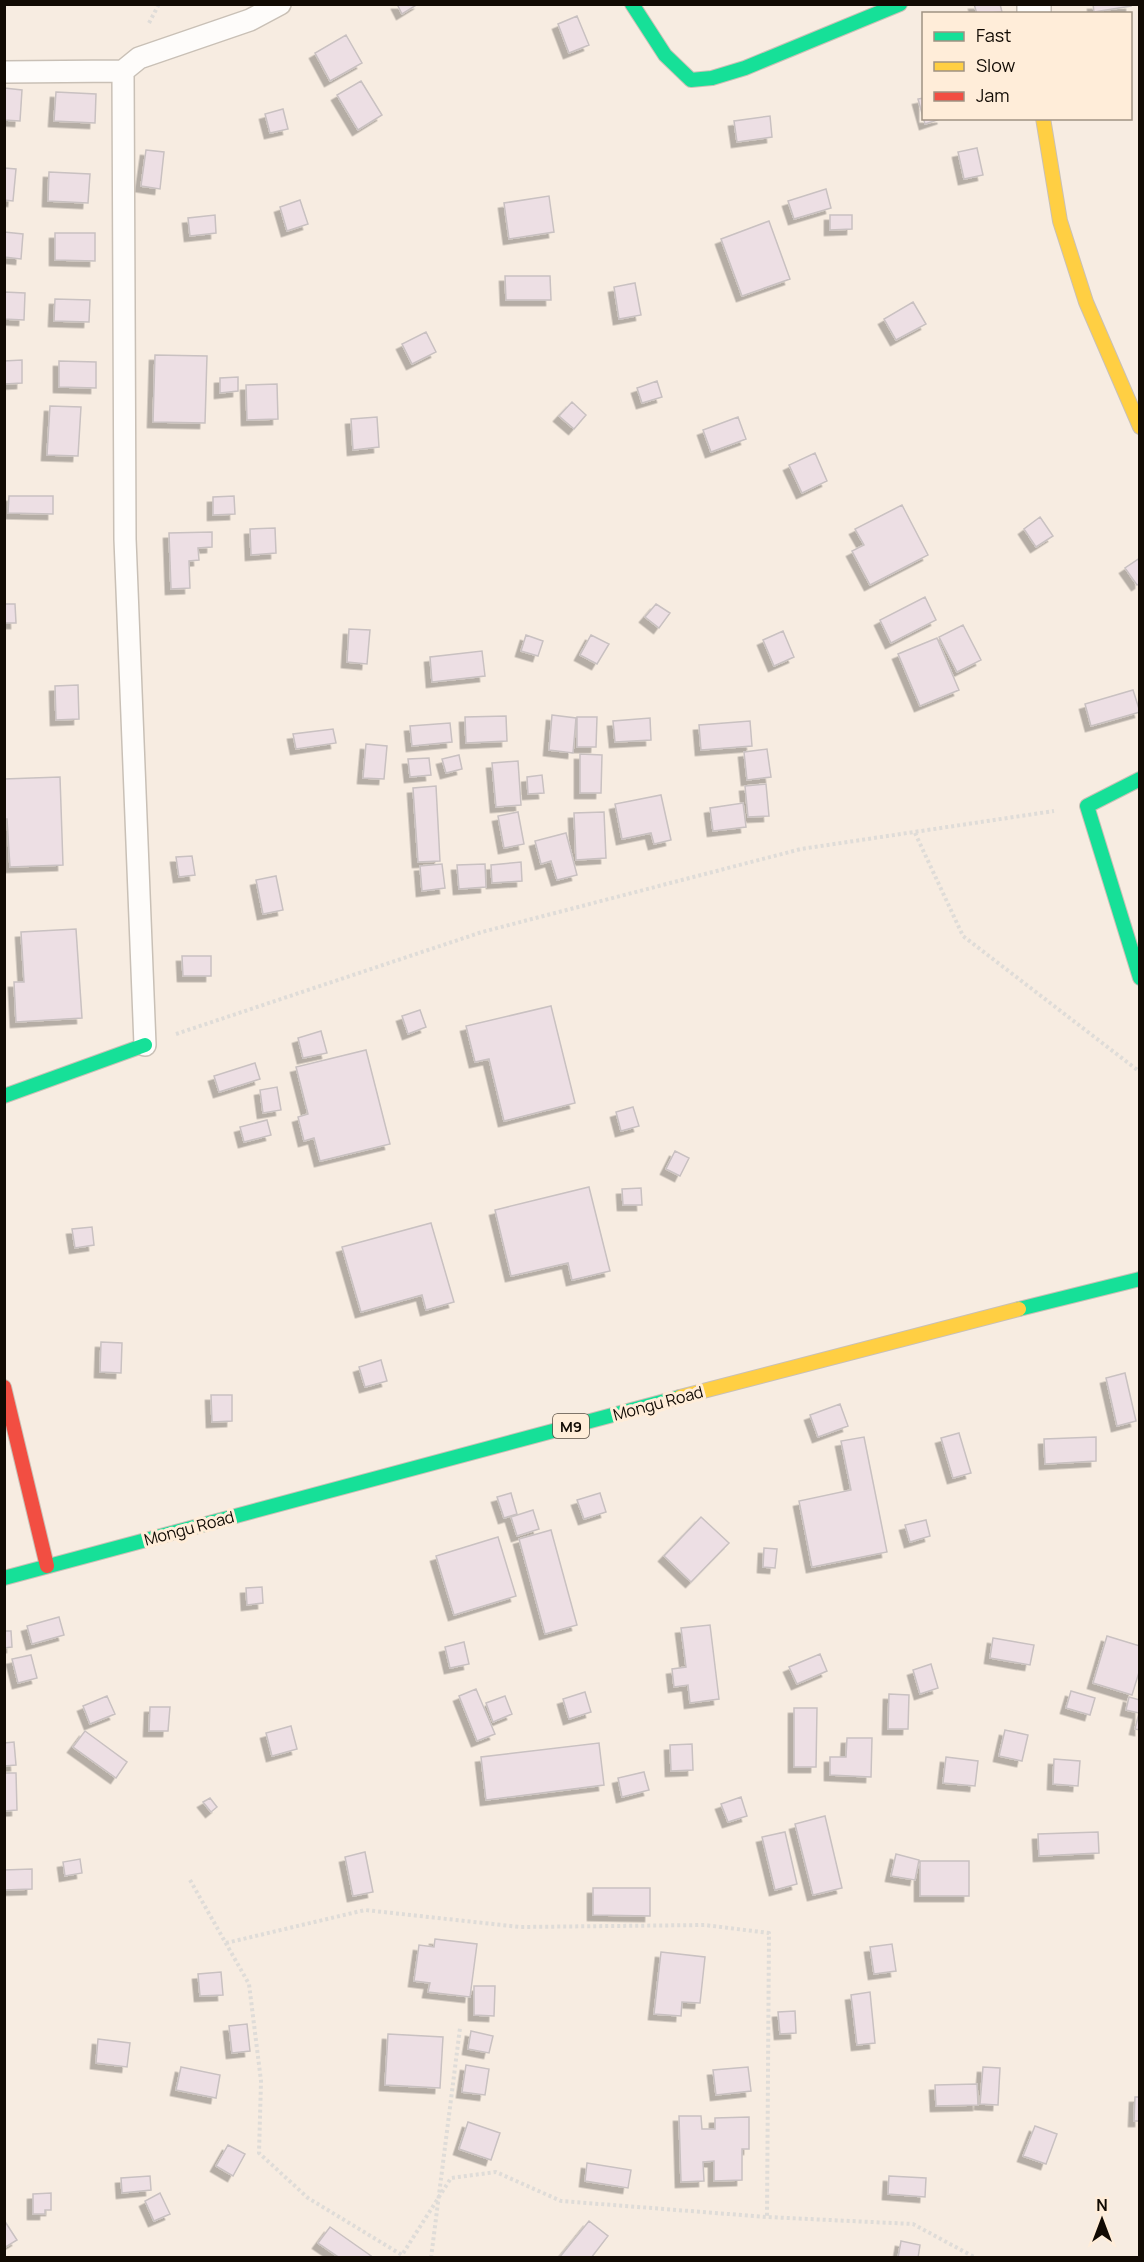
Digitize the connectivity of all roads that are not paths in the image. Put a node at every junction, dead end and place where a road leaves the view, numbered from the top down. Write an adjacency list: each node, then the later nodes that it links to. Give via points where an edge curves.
1 (280, 4): 4 (lane, via 250,20 139,58)
2 (632, 4): 3 (street, via 674,68 691,80 745,68)
3 (900, 4)
4 (123, 71): 5 (lane); 10 (lane, via 124,539)
5 (4, 72)
6 (1043, 120): 7 (street, via 1060,221 1086,302)
7 (1140, 427)
8 (1140, 779): 9 (street, via 1087,806)
9 (1140, 978)
10 (145, 1045): 11 (street)
11 (4, 1096)
12 (1140, 1279): 14 (street, Mongu Road / M9)
13 (4, 1387): 14 (street)
14 (47, 1566): 15 (street, Mongu Road / M9)
15 (4, 1578)

